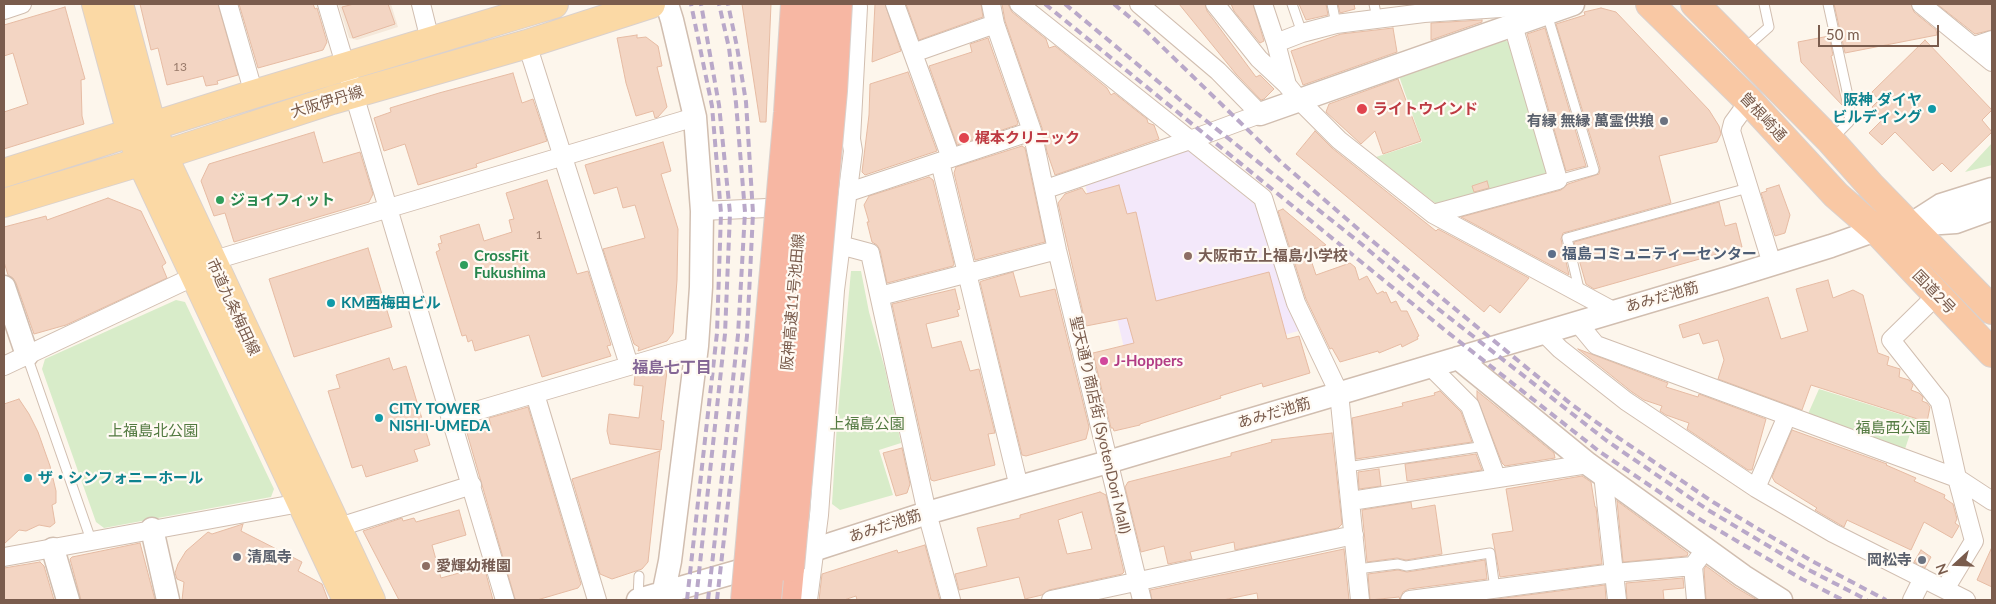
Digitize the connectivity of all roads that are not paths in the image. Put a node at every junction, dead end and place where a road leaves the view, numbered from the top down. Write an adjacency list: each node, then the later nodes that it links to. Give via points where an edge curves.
1 (22, 4): 31 (street)
2 (96, 4): 53 (main road, 市道九条梅田線)
3 (118, 4): 53 (main road, 市道九条梅田線)
4 (228, 4): 48 (street)
5 (327, 4): 46 (street)
6 (421, 4): 38 (street)
7 (554, 4): 29 (main road, 大阪伊丹線)
8 (651, 4): 41 (main road, 大阪伊丹線)
9 (667, 4): 52 (street)
10 (782, 4): 68 (street)
11 (794, 4): 135 (highway, 阪神高速11号池田線, bridge, via 788,112)
12 (817, 4): 136 (highway, 阪神高速11号池田線, bridge, via 812,100)
13 (838, 4): 137 (highway, bridge, via 834,91)
14 (857, 4): 65 (street)
15 (895, 4): 44 (street)
16 (991, 4): 35 (street)
17 (1019, 4): 55 (street)
18 (1139, 4): 51 (street, via 1218,71)
19 (1214, 4): 47 (street, via 1259,59)
20 (1263, 4): 40 (street)
21 (1292, 4): 37 (lane)
22 (1332, 4): 36 (lane)
23 (1574, 4): 34 (street)
24 (1650, 4): 50 (highway, 曽根崎通)
25 (1697, 4): 43 (highway, 曽根崎通)
26 (1764, 4): 43 (lane, via 1769,27)
27 (1828, 4): 56 (lane, via 1850,105 1849,122)
28 (1921, 4): 42 (street)
29 (523, 8): 38 (main road, 大阪伊丹線)
30 (1423, 8): 32 (street); 33 (street)
31 (4, 10)
32 (1376, 11): 36 (street)
33 (1515, 12): 34 (street); 47 (street); 61 (street)
34 (1548, 14): 61 (lane, via 1594,170)
35 (996, 24): 44 (street); 54 (street)
36 (1336, 24): 37 (street)
37 (1302, 33): 40 (street)
38 (430, 40): 46 (main road, 大阪伊丹線)
39 (1992, 40): 42 (street)
40 (1276, 43): 47 (street)
41 (527, 44): 49 (main road, 大阪伊丹線); 57 (street)
42 (1974, 46): 45 (street)
43 (1742, 51): 56 (highway, 曽根崎通)
44 (913, 53): 59 (street)
45 (1992, 62)
46 (346, 67): 48 (main road, 大阪伊丹線); 49 (street)
47 (1293, 93): 51 (street); 71 (street, via 1339,140)
48 (254, 94): 53 (main road, 大阪伊丹線)
49 (354, 94): 58 (main road, 大阪伊丹線); 67 (street)
50 (1749, 101): 62 (street, via 1731,131); 73 (highway, 曽根崎通, via 1836,195)
51 (1260, 114): 55 (street)
52 (694, 117): 57 (street); 70 (street)
53 (141, 130): 58 (main road, 市道九条梅田線); 60 (main road, 大阪伊丹線)
54 (1032, 131): 59 (street); 63 (street)
55 (1190, 140): 63 (street); 95 (street, via 1263,198 1296,303)
56 (1830, 140): 72 (highway, 曽根崎通)
57 (563, 155): 67 (street); 92 (street)
58 (152, 158): 66 (main road, 大阪伊丹線); 77 (main road, 市道九条梅田線)
59 (946, 160): 65 (street); 78 (street)
60 (4, 173)
61 (1558, 180): 71 (street)
62 (1748, 188): 76 (street); 81 (lane, via 1567,238)
63 (1046, 189): 75 (street, 聖天通り商店街 (SyotenDori Mall))
64 (1992, 189): 72 (street, あみだ池筋, via 1941,205)
65 (850, 192): 74 (street)
66 (4, 203)
67 (389, 207): 77 (street); 98 (street)
68 (767, 208): 70 (street); 80 (street, via 769,270)
69 (1992, 209): 72 (street, あみだ池筋, via 1956,222)
70 (702, 212): 88 (street)
71 (1433, 214): 81 (street)
72 (1910, 225): 73 (street, あみだ池筋); 84 (highway, 国道2号)
73 (1876, 230): 76 (street, あみだ池筋); 82 (highway, 国道2号)
74 (840, 245): 80 (street); 83 (street, via 870,253)
75 (1057, 250): 78 (street); 100 (street, 聖天通り商店街 (SyotenDori Mall))
76 (1772, 264): 85 (street, あみだ池筋)
77 (203, 268): 90 (street); 110 (main road, 市道九条梅田線); 112 (main road, 市道九条梅田線)
78 (967, 274): 83 (street); 106 (street)
79 (4, 287): 90 (street)
80 (835, 290): 117 (street)
81 (1580, 293): 85 (street)
82 (1937, 295): 89 (highway, 国道2号); 104 (street, via 1891,340 1940,402)
83 (880, 296): 111 (street)
84 (1992, 310)
85 (1613, 311): 86 (street, あみだ池筋)
86 (1577, 322): 87 (street, あみだ池筋); 97 (street, via 1596,345)
87 (1543, 332): 91 (street, あみだ池筋); 107 (street, via 1626,401)
88 (697, 346): 92 (street); 127 (street)
89 (1992, 353)
90 (27, 355): 93 (street); 115 (lane)
91 (1458, 358): 94 (street, あみだ池筋); 102 (street)
92 (629, 365): 96 (street)
93 (4, 366)
94 (1430, 366): 95 (street, あみだ池筋); 99 (street, via 1470,406)
95 (1339, 393): 100 (street, あみだ池筋); 101 (street)
96 (535, 394): 98 (street); 133 (street)
97 (1787, 416): 104 (street); 107 (street)
98 (452, 418): 105 (street)
99 (1485, 446): 101 (lane); 103 (street)
100 (1108, 462): 106 (street, あみだ池筋); 124 (street, 聖天通り商店街 (SyotenDori Mall))
101 (1347, 467): 109 (street)
102 (1596, 469): 103 (street); 119 (street); 121 (street)
103 (1496, 477): 109 (street)
104 (1957, 478): 108 (street); 126 (street, via 1974,541)
105 (472, 485): 112 (street); 132 (street)
106 (1019, 487): 111 (street, あみだ池筋)
107 (1756, 488): 123 (street, via 1833,533)
108 (1992, 500)
109 (1351, 501): 114 (street)
110 (300, 502): 113 (street); 130 (main road, 市道九条梅田線)
111 (927, 513): 117 (street, あみだ池筋); 139 (street)
112 (336, 528): 131 (main road, 市道九条梅田線)
113 (152, 529): 115 (street); 129 (street)
114 (1354, 535): 120 (street); 124 (street)
115 (90, 540): 116 (street)
116 (53, 549): 118 (street); 128 (street)
117 (816, 549): 127 (street, あみだ池筋); 138 (street)
118 (4, 557)
119 (1699, 557): 121 (street); 145 (street); 146 (street)
120 (1357, 569): 125 (lane, via 1406,566 1490,553); 142 (street)
121 (1614, 573): 125 (street); 144 (street)
122 (640, 576): 134 (lane)
123 (1923, 578): 126 (street); 147 (street)
124 (1137, 580): 140 (street); 141 (street, 聖天通り商店街 (SyotenDori Mall))
125 (1495, 589): 143 (street)
126 (1945, 589): 148 (street)
127 (663, 597): 134 (street, あみだ池筋)
128 (68, 600)
129 (168, 600)
130 (347, 600)
131 (371, 600)
132 (506, 600)
133 (597, 600)
134 (638, 600)
135 (745, 600)
136 (767, 600)
137 (787, 600)
138 (808, 600)
139 (950, 600)
140 (1051, 600)
141 (1142, 600)
142 (1360, 600)
143 (1410, 600)
144 (1617, 600)
145 (1696, 600)
146 (1781, 600)
147 (1912, 600)
148 (1966, 600)

